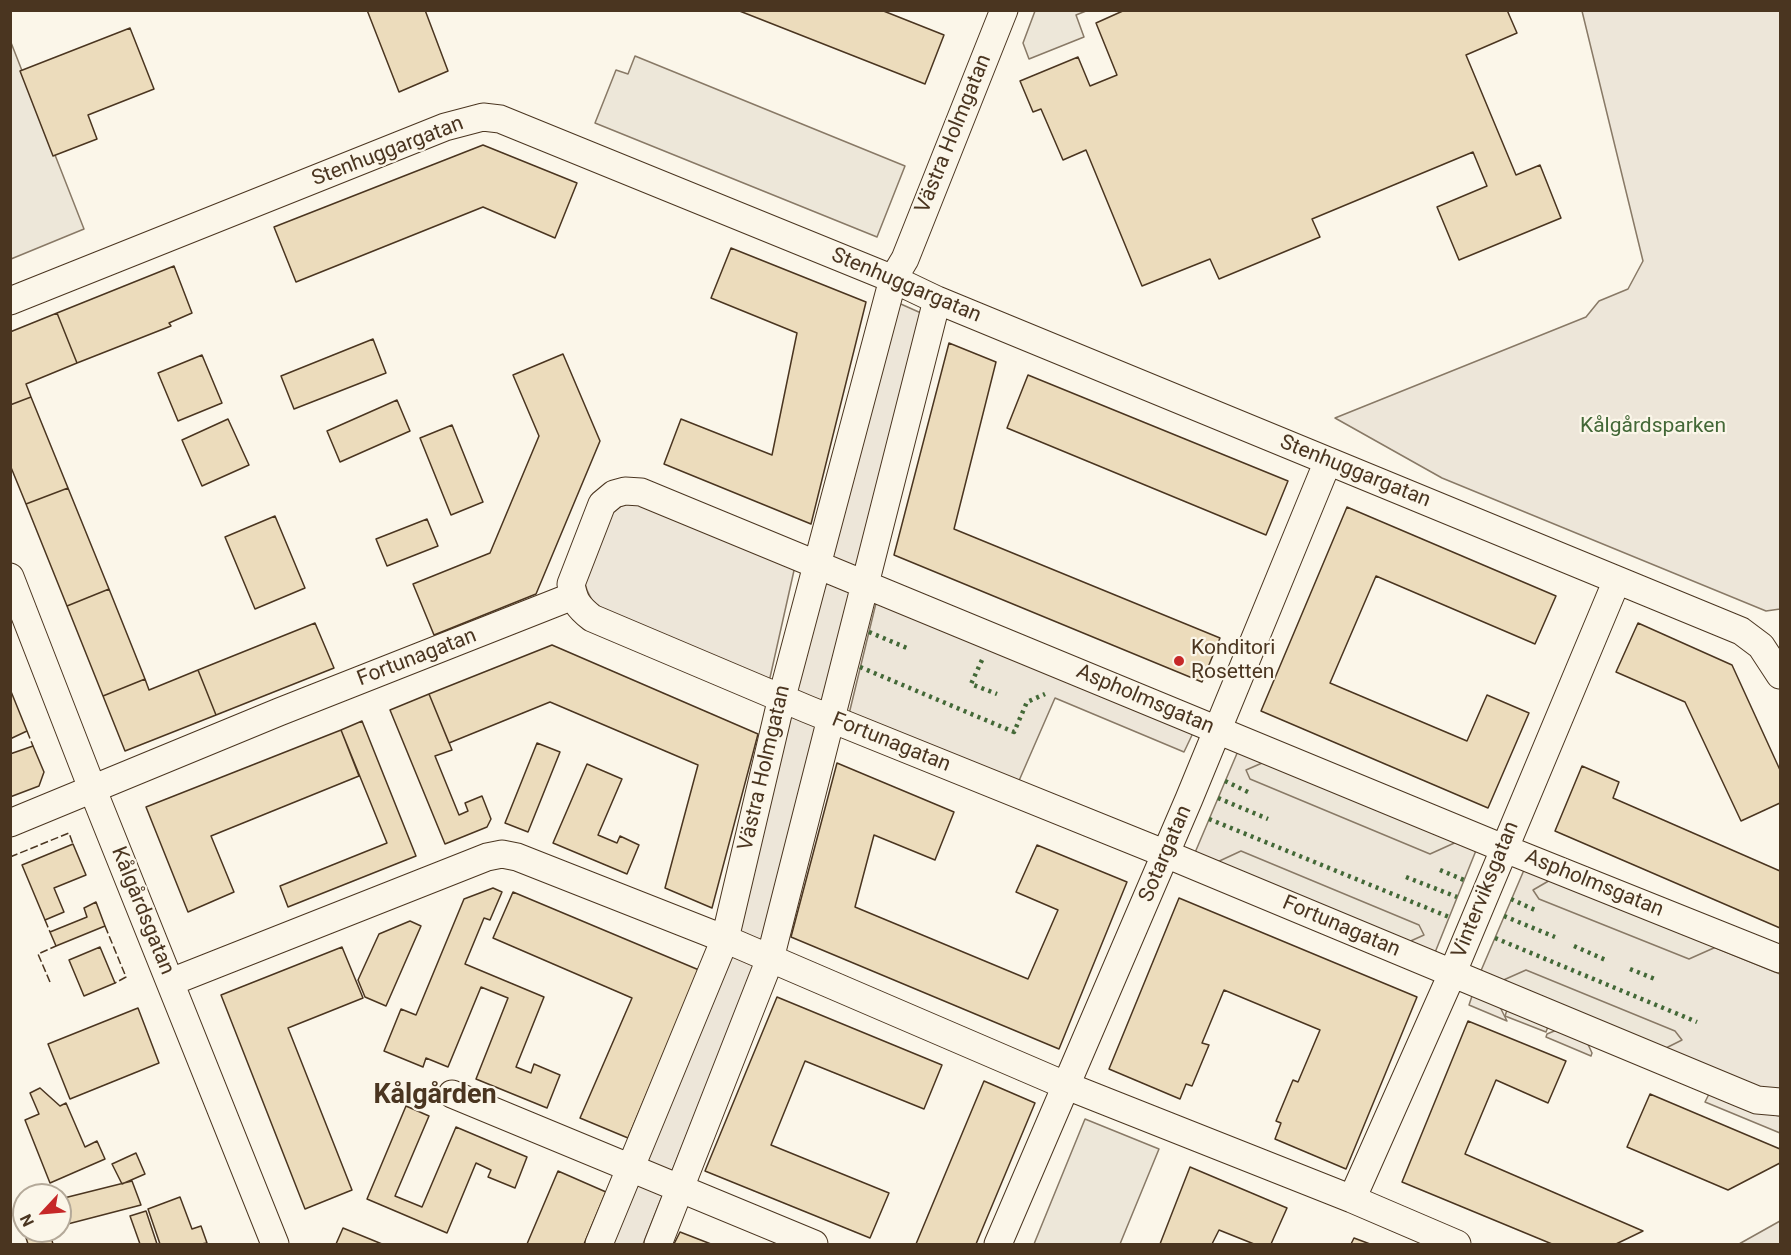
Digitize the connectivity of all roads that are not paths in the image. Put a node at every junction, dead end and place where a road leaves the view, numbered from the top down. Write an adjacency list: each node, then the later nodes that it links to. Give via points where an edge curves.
1 (1004, 10): 2 (street, Västra Holmgatan)
2 (899, 269): 3 (street, Stenhuggargatan); 4 (street, Stenhuggargatan, via 500,119 483,117 446,127); 6 (street, Västra Holmgatan)
3 (938, 300): 5 (street, Stenhuggargatan); 9 (street)
4 (10, 301)
5 (1328, 461): 8 (street, Stenhuggargatan); 14 (street, Sotargatan)
6 (816, 563): 9 (street, Aspholmsgatan); 10 (street, Aspholmsgatan, via 641,492 625,491 602,504 571,584); 12 (street, Västra Holmgatan)
7 (10, 577): 15 (street, Kålgårdsgatan)
8 (1617, 580): 11 (street, Stenhuggargatan, via 1741,631 1761,646); 17 (street, Vinterviksgatan)
9 (865, 583): 13 (street); 14 (street, Aspholmsgatan)
10 (573, 596): 12 (street, Fortunagatan, via 579,608 592,618); 15 (street, Fortunagatan)
11 (1780, 675)
12 (782, 697): 13 (street, Fortunagatan); 19 (street, Västra Holmgatan)
13 (832, 718): 18 (street, Fortunagatan); 20 (street)
14 (1218, 730): 17 (street, Aspholmsgatan); 18 (street, Sotargatan)
15 (92, 788): 16 (street, Fortunagatan); 23 (street, Kålgårdsgatan)
16 (10, 823)
17 (1503, 848): 21 (street, Aspholmsgatan); 22 (street, Vinterviksgatan)
18 (1166, 854): 22 (street, Fortunagatan); 24 (street, Sotargatan)
19 (725, 939): 20 (street); 23 (street, via 502,854 487,856); 27 (street, Västra Holmgatan)
20 (770, 959): 24 (street); 28 (street)
21 (1780, 960)
22 (1452, 974): 26 (street, Fortunagatan, via 1757,1100); 29 (street, Vinterviksgatan)
23 (171, 982): 30 (street, Kålgårdsgatan)
24 (1067, 1086): 29 (street); 34 (street, Sotargatan)
25 (452, 1094): 27 (street)
26 (1780, 1102)
27 (631, 1168): 28 (street); 31 (street, Västra Holmgatan)
28 (680, 1189): 32 (street); 33 (street)
29 (1352, 1199): 35 (street)
30 (275, 1245)
31 (599, 1245)
32 (658, 1245)
33 (814, 1245)
34 (998, 1245)
35 (1457, 1245)

